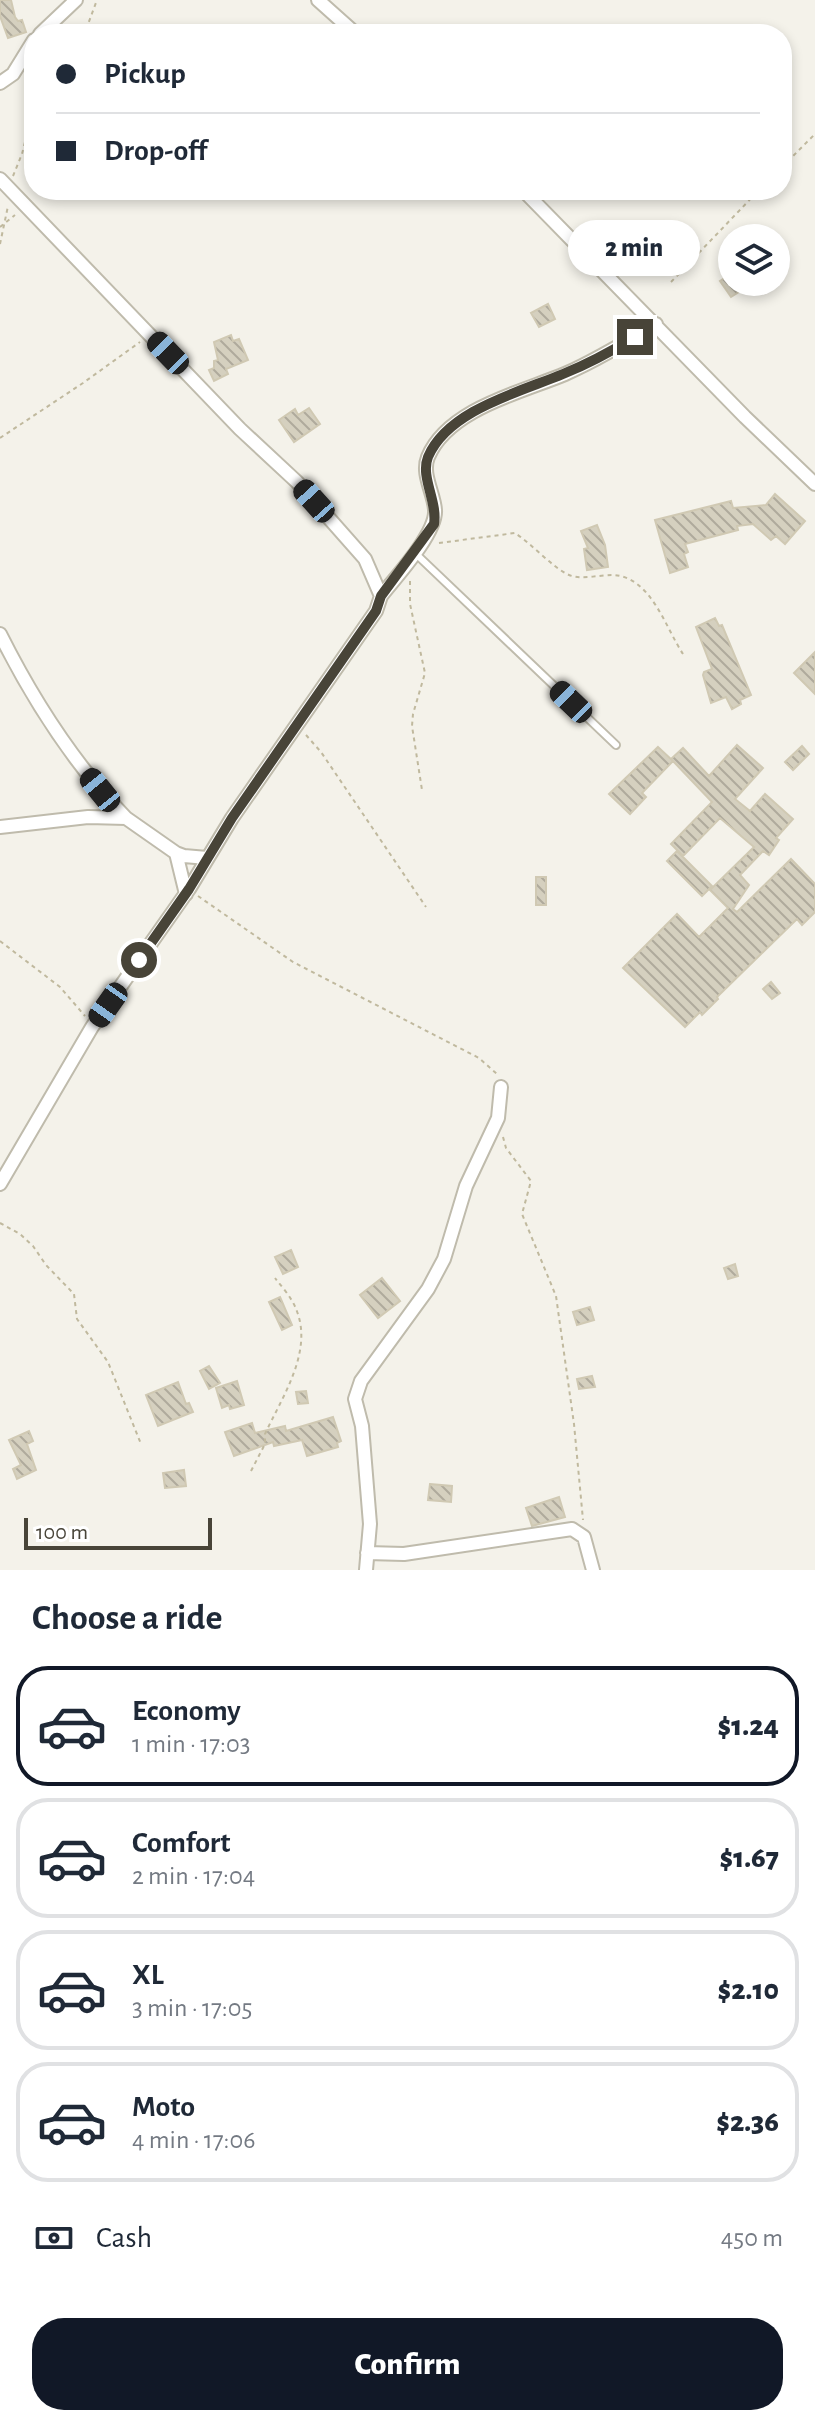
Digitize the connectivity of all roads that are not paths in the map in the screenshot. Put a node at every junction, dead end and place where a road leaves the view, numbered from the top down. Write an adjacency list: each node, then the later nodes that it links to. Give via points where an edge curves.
1 (76, 0): 3 (street)
2 (318, 0): 4 (street)
3 (51, 24)
4 (345, 24)
5 (24, 56): 6 (street)
6 (0, 83)
7 (0, 179): 12 (street, via 297,482 365,559)
8 (533, 200): 9 (street)
9 (656, 324): 10 (street); 11 (street, via 602,356 499,399 453,426 427,459 436,513)
10 (815, 484)
11 (414, 553): 12 (street); 14 (lane)
12 (381, 596): 18 (street, via 376,611)
13 (0, 634): 15 (street, via 77,763)
14 (616, 745)
15 (126, 818): 16 (street); 17 (street)
16 (0, 827)
17 (176, 853): 18 (street); 19 (street)
18 (207, 858): 19 (street)
19 (187, 891): 21 (street, via 92,1027)
20 (501, 1087): 22 (street, via 498,1118 466,1186 444,1259 361,1381 355,1399 370,1524)
21 (0, 1184)
22 (367, 1553): 23 (street); 24 (street, via 404,1554 572,1529 584,1537)
23 (366, 1570)
24 (593, 1570)

